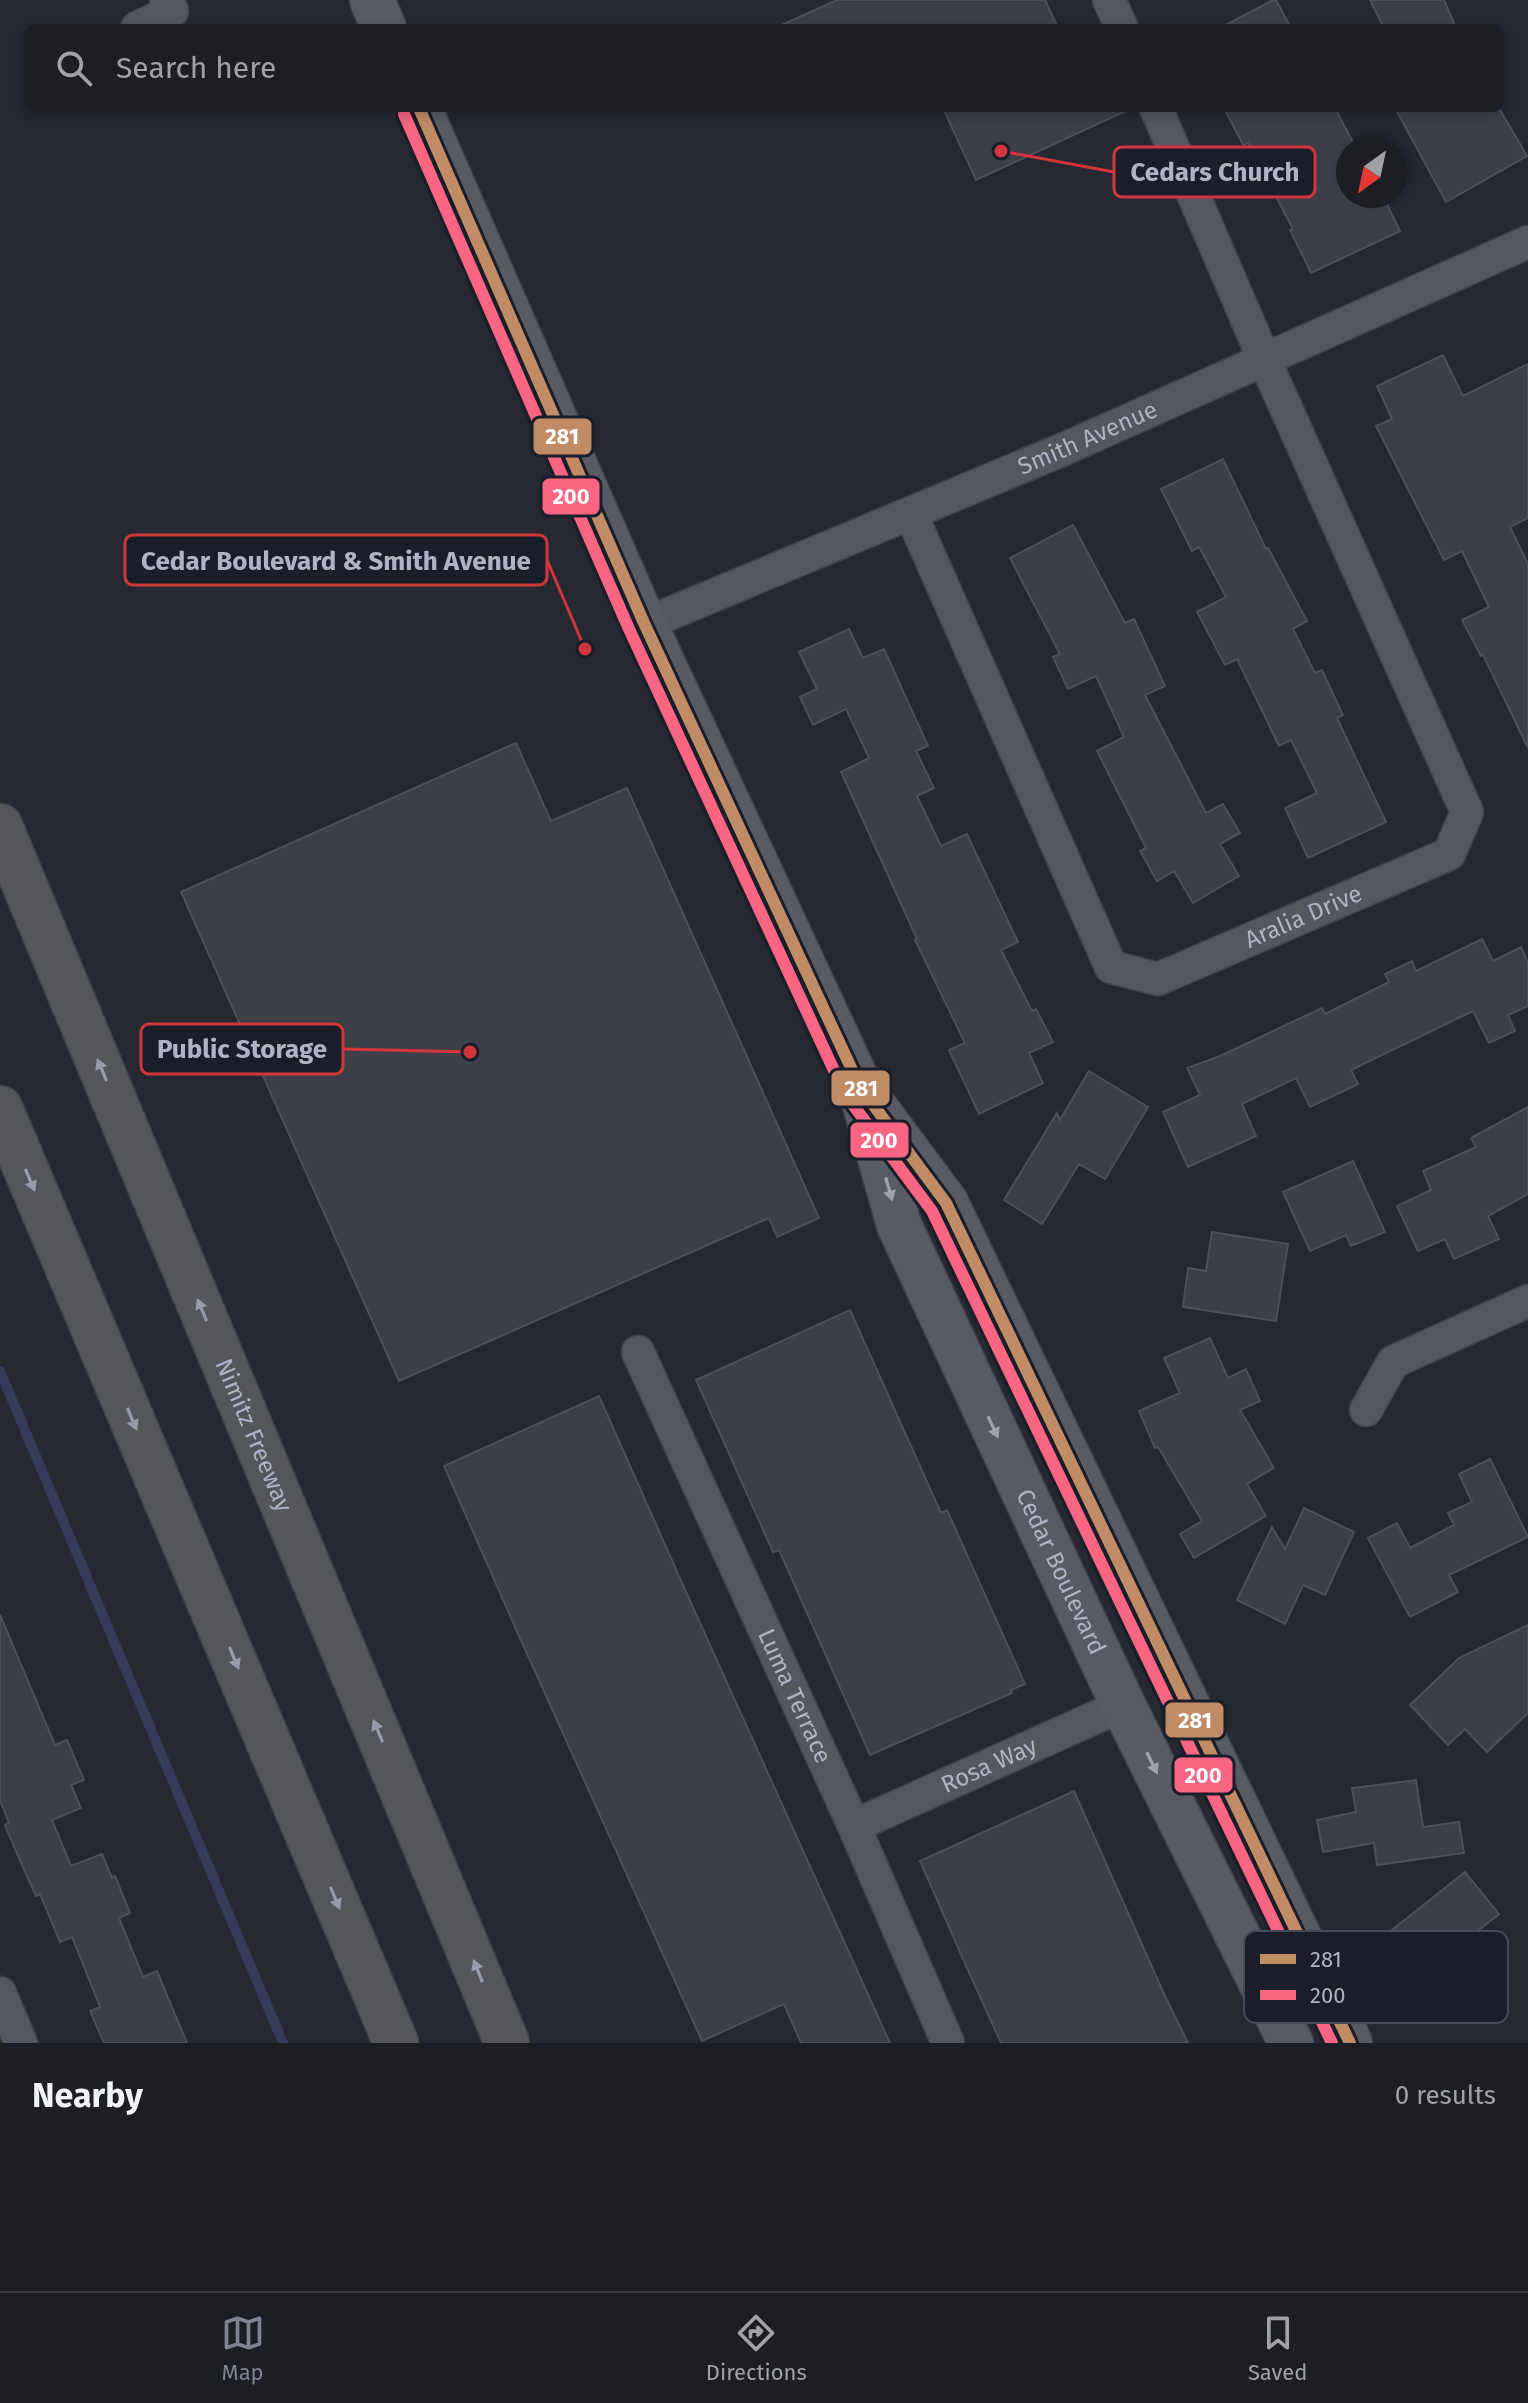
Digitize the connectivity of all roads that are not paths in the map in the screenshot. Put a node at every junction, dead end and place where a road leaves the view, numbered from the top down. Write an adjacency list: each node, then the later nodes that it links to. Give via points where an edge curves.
1 (166, 0): 4 (street, via 172,11)
2 (372, 0): 5 (main road)
3 (1109, 0): 6 (street)
4 (145, 24)
5 (382, 24)
6 (1120, 24)
7 (421, 112): 12 (main road, Cedar Boulevard)
8 (1158, 112): 10 (street)
9 (1528, 242): 10 (street, Smith Avenue)
10 (1264, 359): 11 (street, Smith Avenue); 11 (street, Aralia Drive, via 1467,812 1449,854 1158,979 1111,967)
11 (911, 514): 12 (street, Smith Avenue)
12 (645, 624): 14 (main road, Cedar Boulevard)
13 (0, 826): 28 (highway, Nimitz Freeway, one-way to 13)
14 (860, 1087): 19 (main road, Cedar Boulevard, one-way to 19, via 899,1225); 21 (main road, Cedar Boulevard, via 946,1203)
15 (0, 1108): 27 (highway, one-way to 27)
16 (1528, 1301): 18 (street, via 1393,1362)
17 (638, 1352): 20 (street, Luma Terrace)
18 (1366, 1410)
19 (1123, 1705): 20 (street, Rosa Way); 22 (main road, Cedar Boulevard, one-way to 22)
20 (854, 1826): 29 (street, Luma Terrace)
21 (1296, 1931)
22 (1244, 1948)
23 (0, 1993): 26 (street)
24 (1281, 2023): 30 (main road, Cedar Boulevard, one-way to 30)
25 (1340, 2023): 31 (main road, Cedar Boulevard)
26 (21, 2043)
27 (396, 2043)
28 (507, 2043)
29 (948, 2043)
30 (1291, 2043)
31 (1350, 2043)

